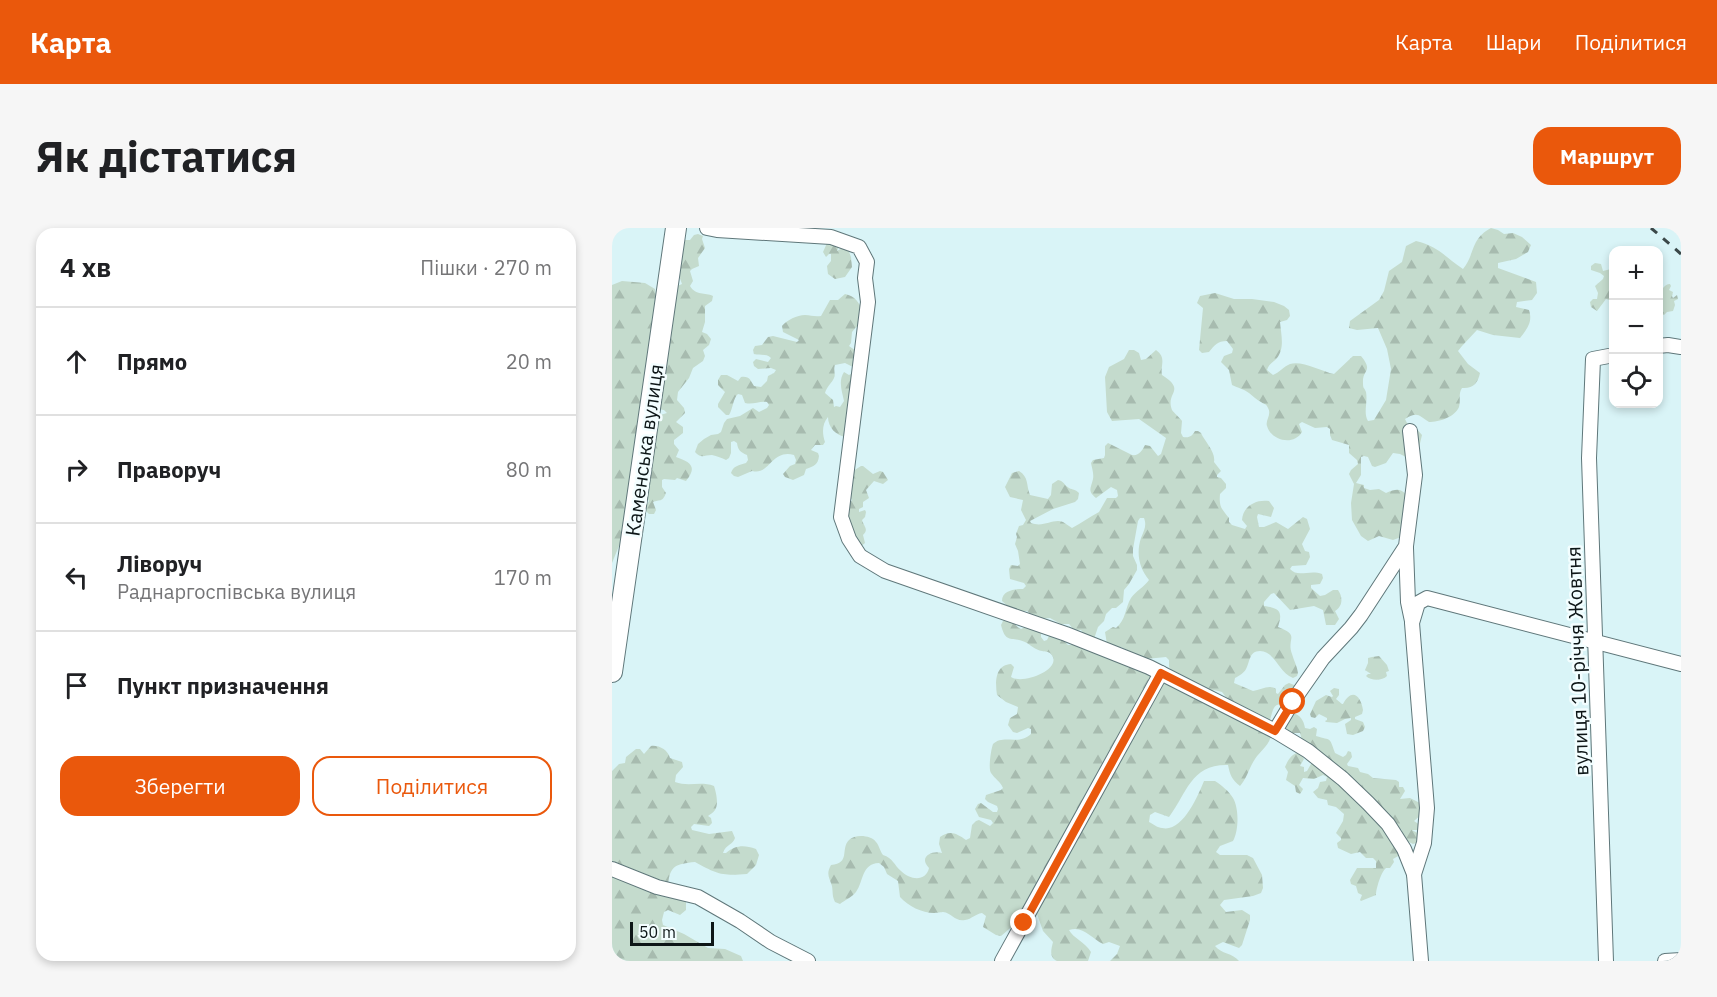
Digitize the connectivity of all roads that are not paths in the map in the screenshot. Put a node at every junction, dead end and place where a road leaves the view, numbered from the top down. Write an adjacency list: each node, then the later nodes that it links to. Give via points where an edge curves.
1 (676, 228): 11 (street, Каменська вулиця)
2 (707, 228): 12 (street, via 831,237 859,247 867,262 868,302 841,516 860,556 885,571 1066,634)
3 (1663, 346): 4 (street)
4 (1681, 347)
5 (1609, 356): 9 (street, вулиця 10-річчя Жовтня, via 1593,359 1589,458)
6 (1410, 431): 7 (street, via 1415,475)
7 (1406, 546): 8 (street); 13 (street, via 1361,615 1323,658)
8 (1412, 622): 9 (street, via 1418,603 1427,598); 15 (street, via 1427,808 1424,843)
9 (1595, 642): 10 (street); 20 (street, вулиця 10-річчя Жовтня)
10 (1681, 664)
11 (612, 672)
12 (1161, 673): 13 (street); 18 (street)
13 (1275, 731): 15 (street, via 1308,751 1368,802 1404,849)
14 (612, 869): 17 (street, via 698,897)
15 (1414, 874): 19 (street)
16 (1681, 960): 21 (street)
17 (808, 961)
18 (1002, 961)
19 (1421, 961)
20 (1606, 961)
21 (1665, 961)

